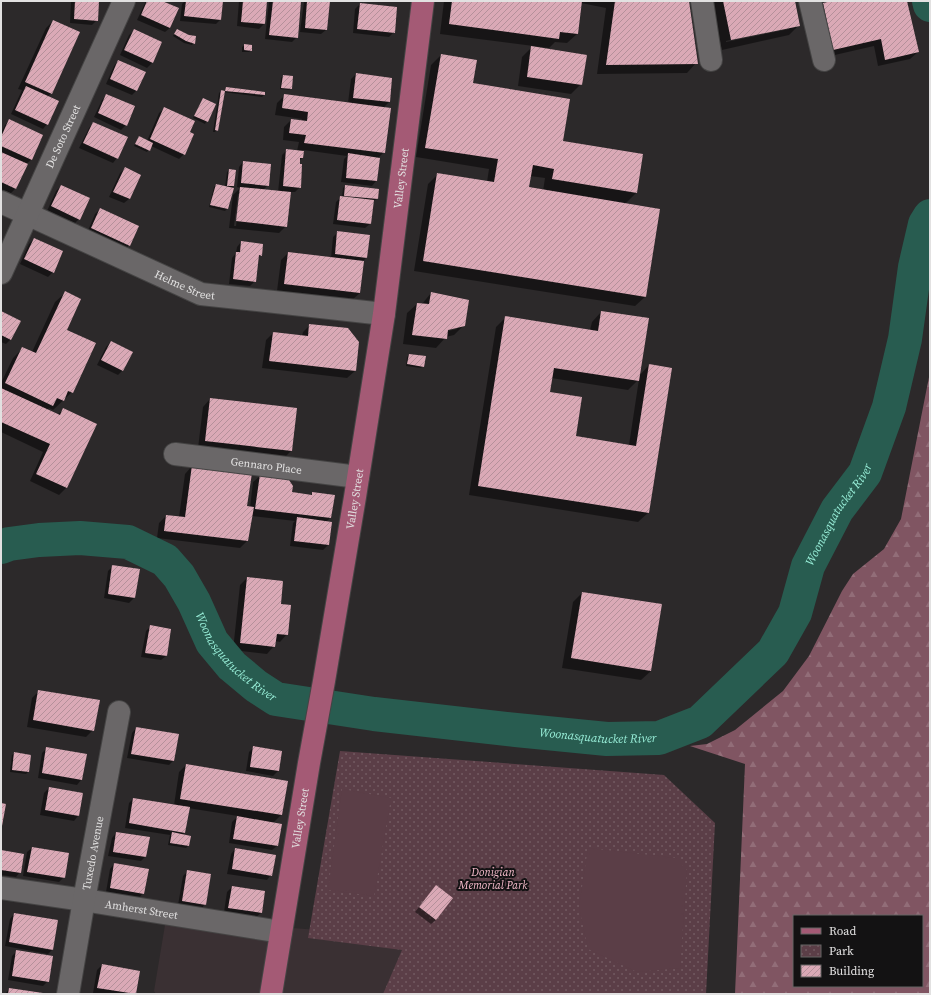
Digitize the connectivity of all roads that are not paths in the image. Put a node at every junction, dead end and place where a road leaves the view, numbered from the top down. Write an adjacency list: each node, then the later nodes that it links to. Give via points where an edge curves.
1 (124, 1): 8 (street, De Soto Street)
2 (423, 1): 10 (main road, Valley Street)
3 (702, 1): 5 (street)
4 (810, 1): 6 (street)
5 (711, 60)
6 (824, 60)
7 (1, 202): 8 (street, Helme Street)
8 (27, 214): 9 (street, De Soto Street); 10 (street, Helme Street, via 201,294)
9 (1, 272)
10 (384, 314): 12 (main road, Valley Street)
11 (175, 454): 12 (street, Gennaro Place)
12 (358, 477): 16 (main road, Valley Street)
13 (120, 712): 15 (street, Tuxedo Avenue)
14 (1, 888): 15 (street, Amherst Street)
15 (84, 900): 16 (street, Amherst Street); 17 (street, Tuxedo Avenue)
16 (281, 932): 18 (main road, Valley Street)
17 (68, 994)
18 (271, 994)

